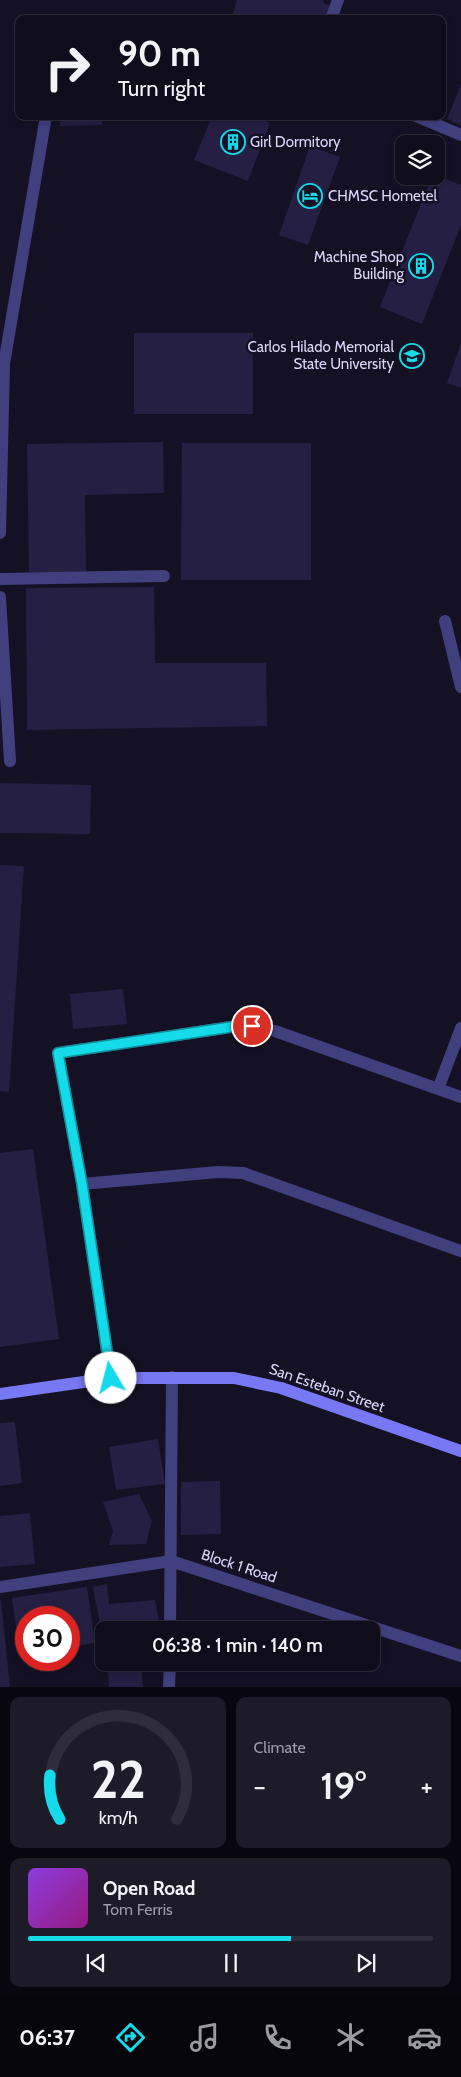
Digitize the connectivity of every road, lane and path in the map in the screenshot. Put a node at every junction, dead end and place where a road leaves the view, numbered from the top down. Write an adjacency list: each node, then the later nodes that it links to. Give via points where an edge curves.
1 (338, 0): 2 (street)
2 (332, 15)
3 (45, 120): 6 (street, via 4,364)
4 (425, 120): 5 (street)
5 (461, 135)
6 (0, 533)
7 (164, 576): 8 (street)
8 (0, 579)
9 (0, 598): 12 (street)
10 (445, 621): 11 (street)
11 (461, 687)
12 (10, 761)
13 (461, 1028): 14 (street)
14 (438, 1089): 15 (street); 16 (street, via 275,1031 252,1026 58,1053)
15 (461, 1097)
16 (82, 1184): 17 (street, via 218,1172 243,1173); 19 (street)
17 (461, 1251)
18 (172, 1377): 19 (street, San Esteban Street); 21 (street, San Esteban Street, via 234,1378 274,1386); 22 (street)
19 (111, 1378): 20 (street, San Esteban Street)
20 (0, 1394)
21 (461, 1451)
22 (171, 1561): 23 (street, Block 1 Road); 24 (street); 25 (street, Block 1 Road)
23 (0, 1587)
24 (170, 1621)
25 (461, 1656)
26 (170, 1671): 27 (street)
27 (169, 1687)

